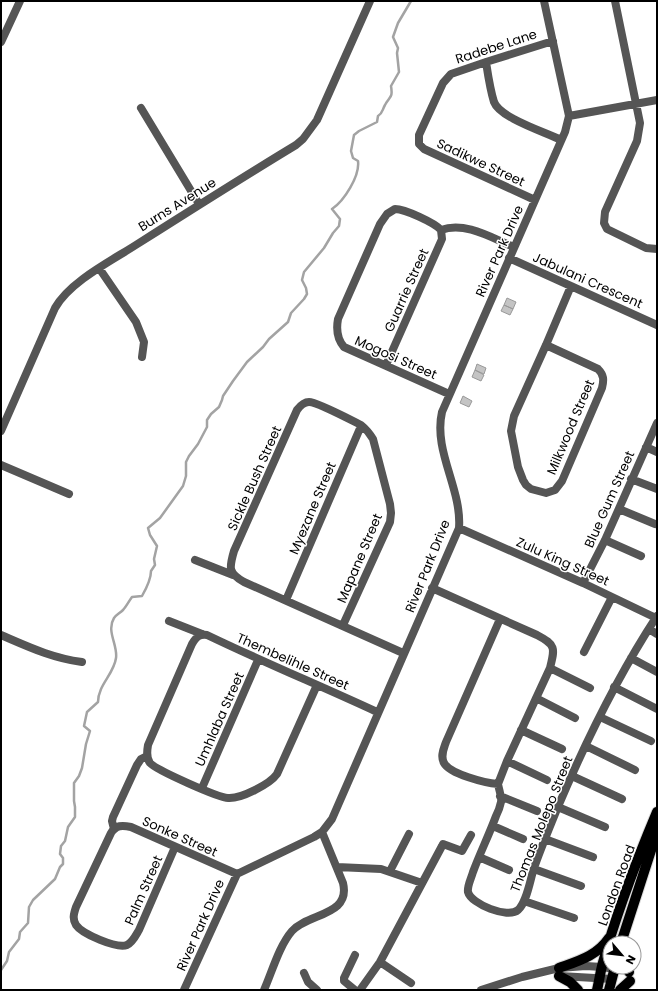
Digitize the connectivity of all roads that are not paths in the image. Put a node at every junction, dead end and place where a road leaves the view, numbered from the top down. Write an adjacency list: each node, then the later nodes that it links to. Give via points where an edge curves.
1 (20, 1): 6 (street)
2 (370, 1): 15 (street, Burns Avenue, via 317,120 303,139)
3 (544, 1): 5 (street, River Park Drive)
4 (615, 1): 9 (street)
5 (553, 41): 7 (street, Radebe Lane); 11 (street, River Park Drive)
6 (1, 42)
7 (486, 62): 12 (street, via 494,102 500,111); 13 (street, Radebe Lane, via 455,72 443,83 420,132)
8 (657, 100): 9 (street)
9 (636, 104): 11 (street); 18 (street, via 640,123 638,136 607,207 604,223 618,235 646,248)
10 (141, 108): 15 (street)
11 (569, 116): 12 (street, River Park Drive)
12 (561, 140): 14 (street, River Park Drive)
13 (420, 144): 14 (street, Sadikwe Street, via 428,151)
14 (534, 200): 17 (street, River Park Drive)
15 (199, 204): 20 (street, Burns Avenue)
16 (438, 228): 17 (street, via 473,230); 25 (street, Guarrie Street, via 442,239); 25 (street, Mogosi Street, via 404,210 390,211 374,235 338,320 338,336 344,347)
17 (514, 247): 19 (street, River Park Drive)
18 (657, 249)
19 (509, 258): 21 (street, Jabulani Crescent); 26 (street, River Park Drive, via 470,350)
20 (99, 268): 24 (street, via 136,322 144,342); 30 (street, Burns Avenue, via 76,284 59,301)
21 (571, 286): 22 (street, Jabulani Crescent); 23 (street, Milkwood Street)
22 (657, 324)
23 (546, 345): 23 (street, Milkwood Street, via 514,416 511,431 518,467 524,482 532,489 546,493 555,490 562,481 603,381 598,369)
24 (142, 358)
25 (386, 365): 26 (street, Mogosi Street)
26 (448, 394): 39 (street, River Park Drive, via 440,429 458,508)
27 (304, 403): 29 (street, Mapane Street, via 317,404); 43 (street, Sickle Bush Street, via 297,410 234,551 230,566)
28 (657, 423): 31 (street, Blue Gum Street)
29 (361, 426): 47 (street, Myezane Street); 51 (street, Mapane Street, via 373,439 391,513 390,522)
30 (1, 431)
31 (646, 447): 32 (street); 34 (street, Blue Gum Street)
32 (657, 452)
33 (1, 465): 36 (street)
34 (632, 479): 35 (street); 37 (street, Blue Gum Street)
35 (657, 489)
36 (69, 494)
37 (619, 509): 38 (street); 40 (street, Blue Gum Street)
38 (655, 524)
39 (459, 528): 44 (street, Zulu King Street); 45 (street, River Park Drive)
40 (604, 540): 41 (street); 44 (street, Blue Gum Street)
41 (641, 556)
42 (195, 560): 43 (street)
43 (233, 575): 47 (street)
44 (583, 583): 46 (street, Zulu King Street)
45 (432, 588): 49 (street); 57 (street, River Park Drive)
46 (612, 597): 48 (street, Zulu King Street); 56 (street)
47 (286, 600): 51 (street)
48 (657, 617): 52 (street, Thomas Molepo Street)
49 (500, 619): 61 (street, via 544,639 553,647); 80 (street, via 446,742 442,757 444,763 454,770 474,779)
50 (169, 621): 55 (street, Thembelihle Street)
51 (343, 625): 57 (street)
52 (649, 629): 53 (street); 58 (street, Thomas Molepo Street)
53 (657, 634)
54 (1, 635): 60 (street, via 50,656)
55 (200, 635): 59 (street, Thembelihle Street, via 207,635); 75 (street, via 192,644 148,745)
56 (584, 652)
57 (403, 653): 68 (street, River Park Drive)
58 (631, 658): 62 (street); 65 (street, Thomas Molepo Street)
59 (258, 660): 63 (street, Thembelihle Street); 81 (street, Umhlaba Street)
60 (82, 662)
61 (550, 668): 64 (street); 66 (street)
62 (657, 672)
63 (317, 685): 68 (street, Thembelihle Street); 81 (street, via 274,779 229,799)
64 (590, 688)
65 (614, 688): 67 (street); 69 (street, Thomas Molepo Street)
66 (536, 698): 70 (street); 71 (street)
67 (657, 709)
68 (377, 712): 90 (street, River Park Drive, via 332,819)
69 (600, 717): 72 (street); 73 (street, Thomas Molepo Street)
70 (576, 718)
71 (521, 730): 74 (street); 76 (street)
72 (650, 741)
73 (586, 746): 77 (street); 78 (street, Thomas Molepo Street)
74 (562, 749)
75 (148, 759): 81 (street, via 162,770); 89 (street, Palm Street, via 141,759 137,765 113,817)
76 (507, 762): 79 (street); 80 (street)
77 (635, 770)
78 (572, 776): 83 (street); 84 (street, Thomas Molepo Street)
79 (547, 780)
80 (498, 784): 82 (street, Thomas Molepo Street)
81 (202, 788)
82 (500, 796): 85 (street); 87 (street, Thomas Molepo Street, via 501,802)
83 (622, 799)
84 (558, 807): 88 (street); 94 (street, Thomas Molepo Street)
85 (537, 811)
86 (657, 812): 108 (main road, London Road)
87 (493, 826): 95 (street); 97 (street, Thomas Molepo Street)
88 (605, 827)
89 (114, 828): 96 (street, Sonke Street, via 131,827); 96 (street, Palm Street, via 73,914 80,930 112,945 126,946 135,937)
90 (322, 832): 99 (street); 103 (street, River Park Drive)
91 (657, 832): 109 (main road, London Road)
92 (409, 834): 102 (street)
93 (471, 835): 104 (street, via 462,851 443,844)
94 (545, 839): 98 (street); 100 (street, Thomas Molepo Street)
95 (523, 840)
96 (175, 847): 103 (street, Sonke Street)
97 (479, 857): 101 (street); 106 (street, Thomas Molepo Street, via 468,887 470,897 474,901 507,913 517,910)
98 (593, 857)
99 (337, 867): 102 (street); 122 (street, via 344,883 344,898 333,909 292,930 284,942)
100 (534, 869): 105 (street); 106 (street, Thomas Molepo Street)
101 (508, 870)
102 (390, 871): 104 (street)
103 (237, 874): 121 (street, River Park Drive)
104 (422, 883): 111 (street)
105 (581, 886)
106 (524, 901): 107 (street)
107 (574, 918)
108 (613, 933): 113 (main road, via 598,951)
109 (624, 935)
110 (355, 955): 124 (street, via 344,978 344,981)
111 (380, 962): 119 (street); 125 (street)
112 (602, 966): 113 (street, via 586,966); 118 (main road, London Road)
113 (559, 972): 118 (street); 120 (street, via 544,972 522,977); 127 (main road)
114 (304, 973): 123 (street, via 308,982)
115 (607, 975): 118 (street)
116 (613, 975): 129 (main road)
117 (628, 975): 130 (main road)
118 (600, 978): 128 (main road, London Road)
119 (412, 983)
120 (497, 987): 126 (street)
121 (184, 990)
122 (264, 990)
123 (317, 990)
124 (355, 990)
125 (360, 990)
126 (481, 990)
127 (578, 990)
128 (597, 990)
129 (609, 990)
130 (620, 990)

